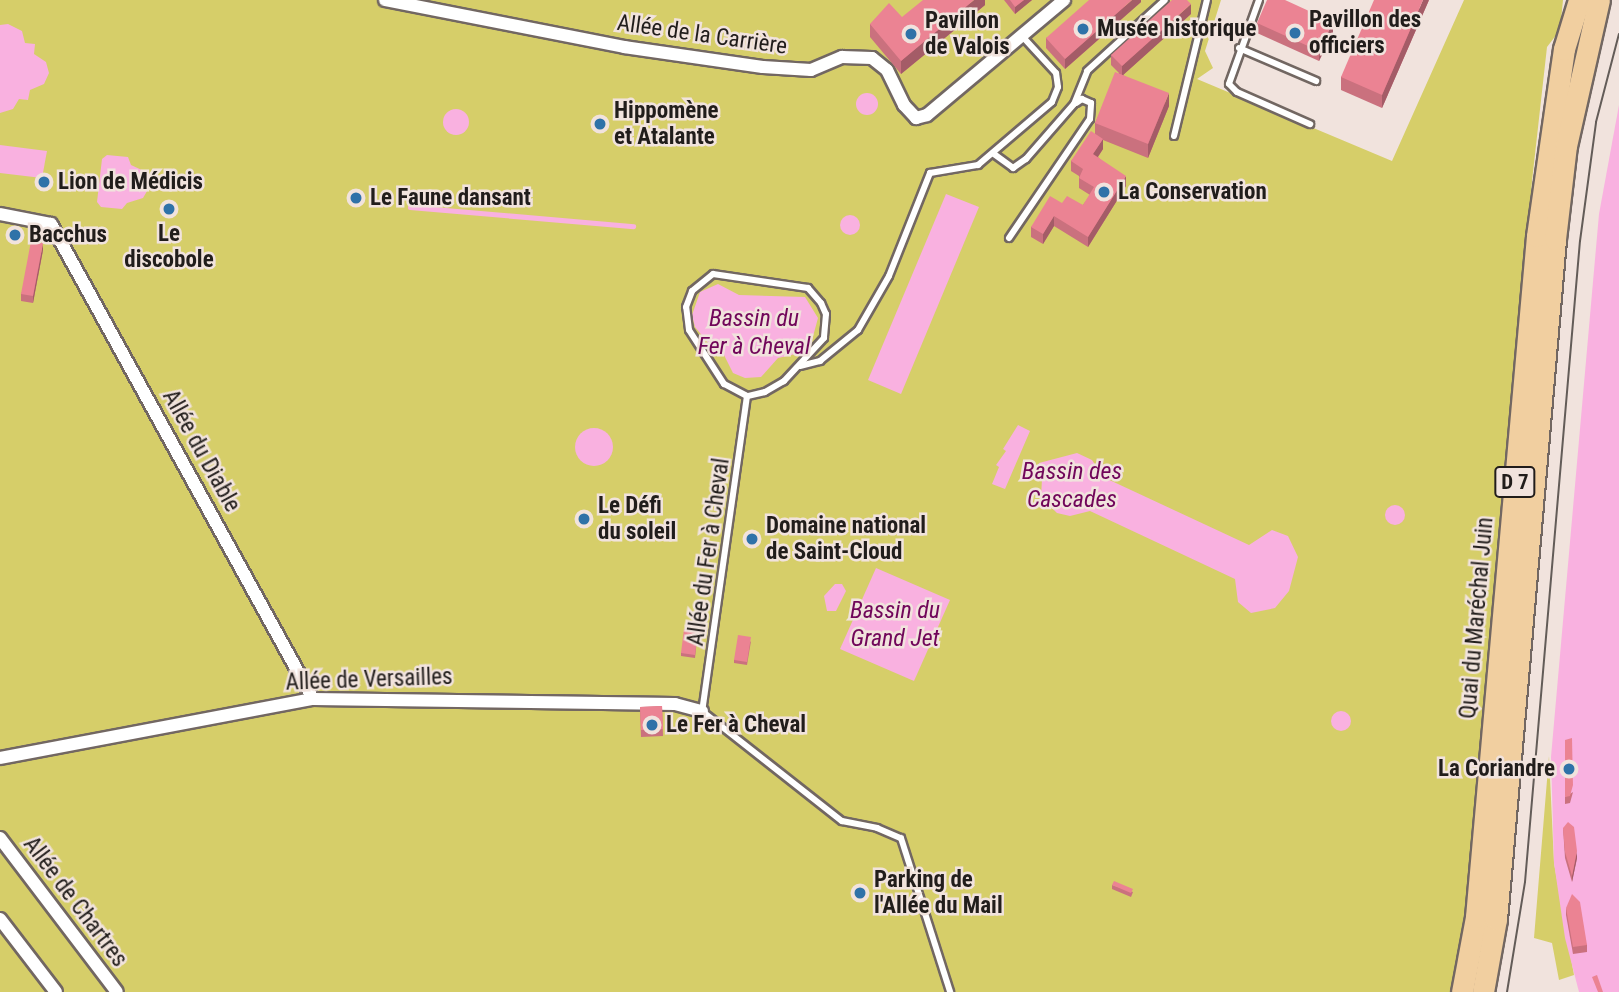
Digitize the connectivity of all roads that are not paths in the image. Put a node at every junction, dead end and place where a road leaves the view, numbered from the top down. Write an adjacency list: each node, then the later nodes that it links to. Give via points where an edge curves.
1 (385, 0): 8 (street, Allée de la Carrière, via 624,47 763,67 811,70 842,57 863,56 887,69 904,105 916,118 927,116)
2 (1064, 0): 8 (street)
3 (1163, 0): 11 (lane, via 1087,71)
4 (1207, 0): 13 (lane)
5 (1259, 0): 9 (lane)
6 (1579, 0): 27 (main road, Quai du Maréchal Juin / D 7, via 1564,49 1537,236 1476,917)
7 (1599, 0): 28 (main road, Quai du Maréchal Juin / D 7, via 1568,133 1555,239 1496,919)
8 (1022, 36): 14 (lane, via 1056,73 1059,87 1052,102)
9 (1240, 48): 10 (lane); 12 (lane, via 1228,78 1231,87)
10 (1316, 81)
11 (1074, 104): 14 (lane, via 1021,164 1007,166); 16 (lane, via 1082,99 1091,103 1090,119)
12 (1310, 124)
13 (1174, 136)
14 (994, 154): 17 (lane, via 978,165 930,173 889,276 858,330 820,361)
15 (0, 214): 19 (street, Allée du Diable, via 51,224)
16 (1009, 238)
17 (800, 366): 18 (lane, via 774,387); 18 (lane, via 824,338 826,314 808,288 713,274 706,278 692,291 686,307 689,330 724,384)
18 (747, 397): 20 (lane, Allée du Fer à Cheval)
19 (313, 699): 20 (street, Allée de Versailles, via 675,704); 21 (street, Allée de Versailles)
20 (702, 711): 26 (lane, via 842,821 901,838)
21 (0, 758)
22 (0, 838): 25 (street, Allée de Chartres)
23 (0, 919): 24 (street)
24 (56, 992)
25 (117, 992)
26 (950, 992)
27 (1462, 992)
28 (1483, 992)

